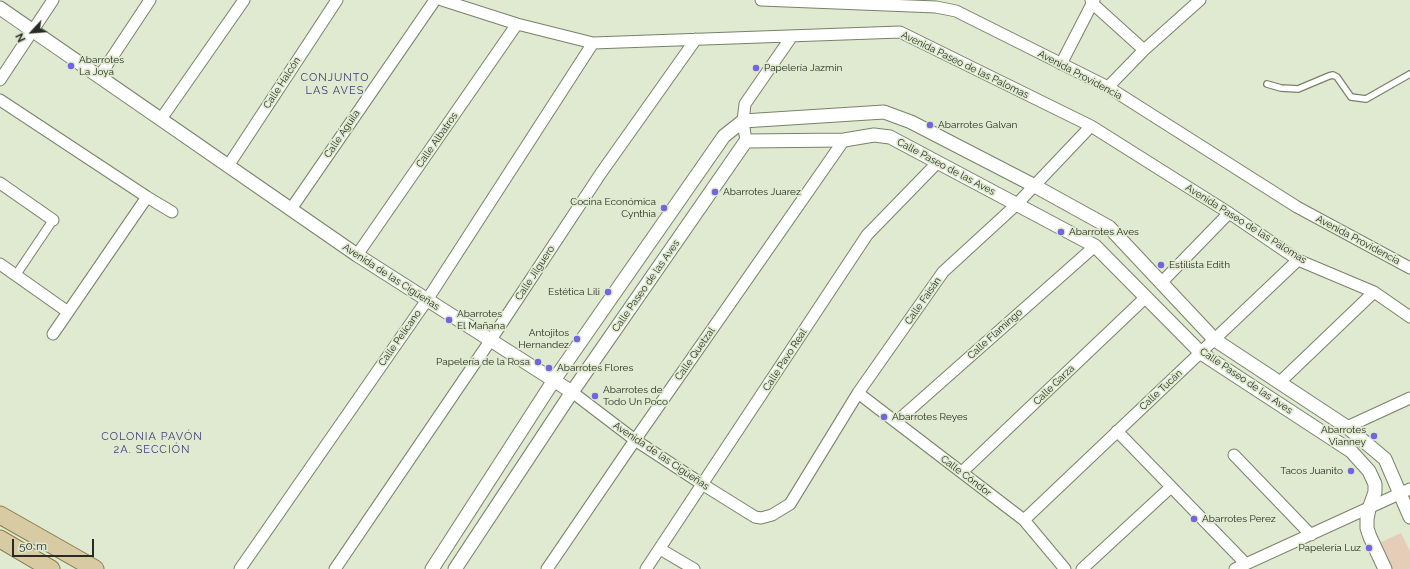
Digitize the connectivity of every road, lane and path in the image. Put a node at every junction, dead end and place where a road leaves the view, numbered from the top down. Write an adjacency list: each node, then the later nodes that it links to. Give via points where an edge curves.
1 (53, 0): 13 (street)
2 (150, 0): 20 (street)
3 (244, 0): 25 (street)
4 (337, 0): 31 (street, Calle Halcón)
5 (434, 0): 36 (street, Calle Águila)
6 (442, 0): 12 (street, Avenida Paseo de las Palomas)
7 (761, 0): 10 (street, Avenida Providencia)
8 (1200, 0): 17 (street)
9 (1092, 1): 17 (street); 18 (street)
10 (937, 4): 18 (street, Avenida Providencia)
11 (0, 8): 13 (street, Avenida de las Cigüeñas)
12 (517, 24): 16 (street, Avenida Paseo de las Palomas); 41 (street, Calle Albatros)
13 (33, 31): 20 (street, Avenida de las Cigüeñas); 21 (street)
14 (792, 36): 15 (street, Avenida Paseo de las Palomas); 26 (street, via 745,104); 27 (street, Avenida Paseo de las Palomas, via 900,32)
15 (696, 39): 16 (street, Avenida Paseo de las Palomas); 54 (street, Calle Jilguero, via 601,174)
16 (593, 43): 49 (street, Calle Pelícano)
17 (1144, 50): 23 (street)
18 (1061, 64): 23 (street, Avenida Providencia)
19 (1410, 74): 22 (lane, via 1366,99 1351,97 1333,75 1298,89)
20 (99, 77): 25 (street, Avenida de las Cigüeñas)
21 (0, 80)
22 (1267, 84)
23 (1108, 88): 44 (street, Avenida Providencia, via 1297,207)
24 (0, 100): 34 (street)
25 (161, 119): 31 (street, Avenida de las Cigüeñas)
26 (742, 121): 29 (street); 32 (street, Calle Paseo de las Aves, via 884,112 911,122); 56 (street, via 724,136)
27 (1091, 126): 32 (street, Calle Faisán); 38 (street, Avenida Paseo de las Palomas)
28 (844, 140): 29 (street, Calle Paseo de las Aves); 30 (street, Calle Paseo de las Aves, via 874,135 890,137); 64 (street, Calle Quetzal)
29 (746, 141): 58 (street, Calle Paseo de las Aves)
30 (938, 162): 35 (street, Calle Paseo de las Aves); 67 (street, Calle Pavo Real, via 867,235)
31 (228, 166): 36 (street, Avenida de las Cigüeñas)
32 (1033, 185): 35 (street, Calle Faisán); 46 (street, Calle Paseo de las Aves, via 1109,227)
33 (1, 186): 39 (street)
34 (147, 197): 37 (street); 50 (street)
35 (1016, 205): 40 (street, Calle Paseo de las Aves); 59 (street, Calle Faisán, via 943,272)
36 (291, 209): 41 (street, Avenida de las Cigüeñas)
37 (172, 212)
38 (1229, 213): 42 (street, Avenida Paseo de las Palomas); 46 (street)
39 (53, 220): 45 (street)
40 (1095, 246): 48 (street, Calle Paseo de las Aves); 61 (street, Calle Flamingo)
41 (357, 255): 49 (street, Avenida de las Cigüeñas)
42 (1298, 260): 47 (street, Avenida Paseo de las Palomas); 53 (street, Calle Tucán)
43 (0, 264): 45 (street)
44 (1410, 268)
45 (16, 275): 50 (street)
46 (1161, 283): 53 (street, Calle Paseo de las Aves)
47 (1374, 292): 51 (street, Avenida Paseo de las Palomas); 57 (street)
48 (1146, 297): 55 (street, Calle Paseo de las Aves); 66 (street, Calle Garza)
49 (427, 300): 54 (street, Avenida de las Cigüeñas); 81 (street, Calle Pelícano)
50 (68, 312): 52 (street)
51 (1410, 317)
52 (53, 334)
53 (1215, 340): 55 (street, Calle Tucán); 57 (street, Calle Paseo de las Aves)
54 (490, 341): 56 (street, Avenida de las Cigüeñas); 82 (street, Calle Jilguero)
55 (1201, 353): 63 (street, Calle Tucán); 71 (street, Calle Paseo de las Aves, via 1351,451 1369,472 1375,484)
56 (554, 380): 58 (street, Avenida de las Cigüeñas); 83 (street)
57 (1280, 382): 62 (street, Calle Paseo de las Aves)
58 (572, 392): 64 (street, Avenida de las Cigüeñas); 84 (street, Calle Paseo de las Aves)
59 (858, 393): 61 (street, Calle Cóndor); 70 (street, Calle Faisán)
60 (1410, 398): 62 (street)
61 (896, 422): 66 (street, Calle Cóndor)
62 (1347, 427): 69 (street, Calle Paseo de las Aves, via 1385,459)
63 (1117, 431): 68 (street); 74 (street, Calle Tucán)
64 (635, 440): 67 (street, Avenida de las Cigüeñas); 85 (street, Calle Quetzal)
65 (1234, 455): 75 (street)
66 (962, 472): 74 (street, Calle Cóndor)
67 (702, 484): 70 (street, Avenida de las Cigüeñas, via 755,517 772,515); 77 (street, Calle Pavo Real)
68 (1171, 487): 78 (street); 89 (street)
69 (1405, 492): 71 (street); 73 (street, Calle Paseo de las Aves)
70 (790, 504)
71 (1369, 509): 75 (street); 91 (street, Calle Paseo de las Aves, via 1367,519 1370,537)
72 (0, 515): 80 (main road)
73 (1410, 517)
74 (1024, 520): 88 (street, Calle Cóndor)
75 (1311, 535): 78 (street)
76 (0, 539): 79 (main road)
77 (660, 549): 86 (street, Calle Pavo Real); 87 (street)
78 (1246, 564): 90 (street)
79 (51, 569)
80 (95, 569)
81 (240, 569)
82 (335, 569)
83 (432, 569)
84 (455, 569)
85 (548, 569)
86 (646, 569)
87 (694, 569)
88 (1065, 569)
89 (1082, 569)
90 (1235, 569)
91 (1385, 569)

